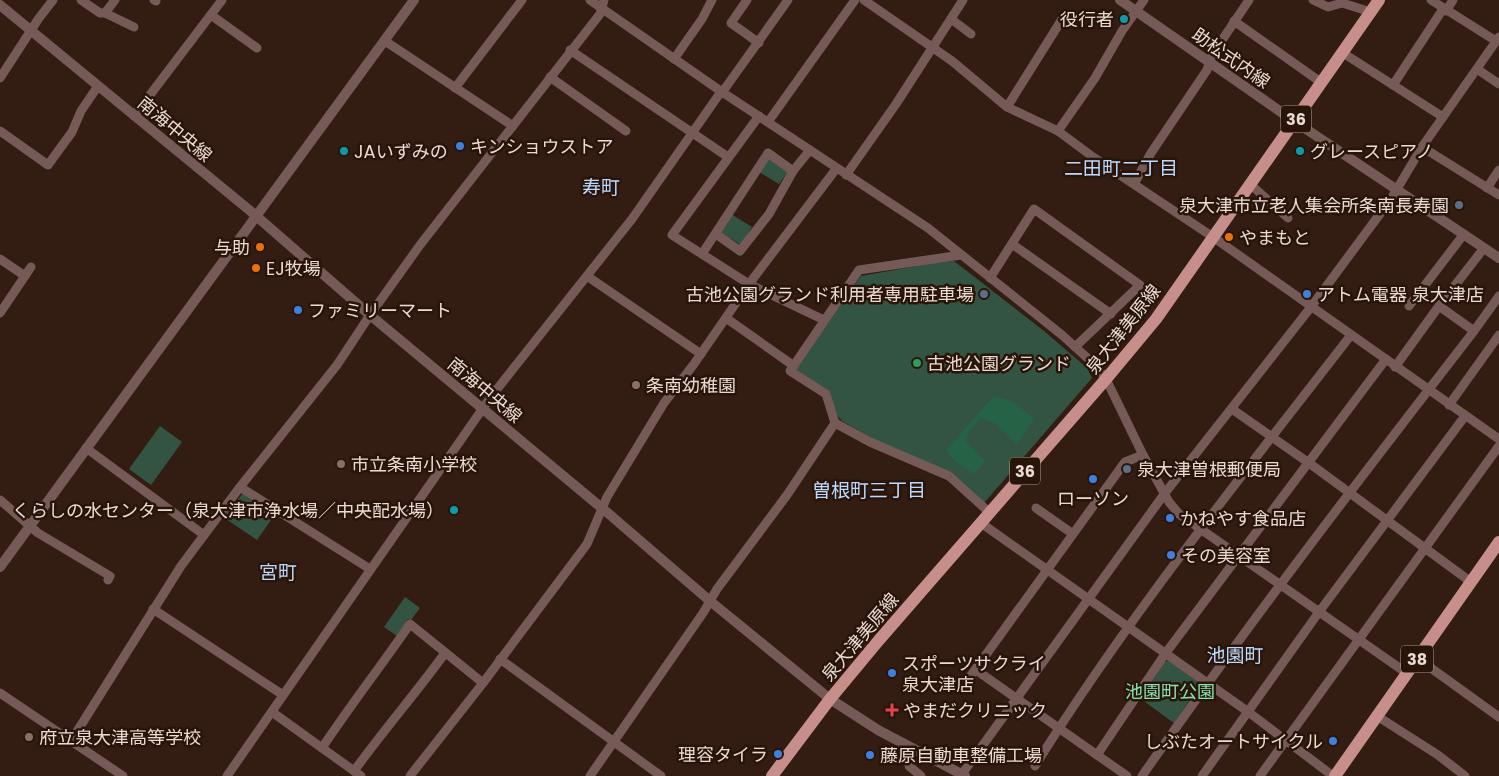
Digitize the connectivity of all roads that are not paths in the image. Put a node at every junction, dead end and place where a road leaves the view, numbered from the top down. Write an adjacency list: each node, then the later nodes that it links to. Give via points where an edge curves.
1 (53, 0): 32 (street)
2 (81, 0): 26 (street)
3 (115, 0): 26 (street)
4 (222, 0): 27 (street)
5 (414, 0): 35 (street)
6 (522, 0): 50 (street)
7 (590, 0): 21 (street)
8 (712, 0): 41 (street)
9 (747, 0): 36 (street, via 731,23)
10 (788, 0): 36 (street)
11 (855, 0): 57 (street)
12 (864, 0): 37 (street)
13 (963, 0): 29 (street)
14 (1120, 0): 24 (street, 助松式内線)
15 (1144, 0): 24 (street)
16 (1249, 0): 30 (street)
17 (1313, 0): 25 (street, via 1328,8 1342,3)
18 (1379, 0): 25 (main road, 泉大津美原線 / 36)
19 (1431, 0): 23 (street)
20 (1454, 0): 23 (street)
21 (602, 4): 39 (street, via 600,14); 41 (street)
22 (0, 5): 32 (street, 南海中央線)
23 (1444, 10): 34 (street); 48 (street)
24 (1136, 11): 42 (street, 助松式内線); 61 (street)
25 (1371, 12): 40 (main road, 泉大津美原線 / 36)
26 (105, 13): 31 (street)
27 (211, 15): 38 (street); 53 (street)
28 (1064, 16): 52 (street)
29 (951, 20): 33 (street); 37 (street)
30 (1234, 21): 42 (street); 46 (street)
31 (134, 28)
32 (31, 32): 45 (street); 49 (street, 南海中央線)
33 (971, 34)
34 (1497, 39): 43 (street)
35 (385, 41): 50 (street); 75 (street)
36 (759, 43): 51 (street)
37 (932, 47): 52 (street); 69 (street)
38 (257, 48)
39 (570, 50): 44 (street); 62 (street)
40 (1344, 53): 46 (main road, 泉大津美原線 / 36); 48 (street)
41 (674, 58): 51 (street)
42 (1209, 62): 56 (street, 助松式内線); 70 (street)
43 (1477, 69): 47 (street); 55 (street)
44 (550, 77): 58 (street); 60 (street)
45 (0, 78)
46 (1322, 82): 56 (main road, 泉大津美原線 / 36)
47 (1499, 84)
48 (1393, 85): 55 (street)
49 (98, 86): 53 (street, 南海中央線); 59 (street, via 72,132 48,165)
50 (455, 88): 58 (street)
51 (722, 92): 54 (street); 62 (street)
52 (1007, 107): 61 (street)
53 (134, 116): 75 (street, 南海中央線)
54 (759, 116): 57 (street); 65 (street)
55 (1443, 117): 63 (street)
56 (1294, 121): 71 (main road, 泉大津美原線 / 36); 73 (street, 助松式内線)
57 (768, 122): 64 (street)
58 (513, 126): 98 (street)
59 (0, 131)
60 (626, 131)
61 (1058, 131): 70 (street)
62 (692, 133): 65 (street); 88 (street, via 632,219)
63 (1422, 146): 72 (street); 73 (street)
64 (810, 150): 66 (street); 68 (street)
65 (728, 157): 82 (street, via 672,235)
66 (836, 168): 69 (street); 90 (street)
67 (1499, 170): 72 (street)
68 (793, 171): 77 (street, via 768,154); 77 (street, via 769,214 740,251)
69 (846, 175): 83 (street, via 928,228)
70 (1134, 184): 79 (street)
71 (1250, 184): 76 (street); 79 (main road, 泉大津美原線 / 36)
72 (1487, 188): 74 (street)
73 (1396, 190): 78 (street, 助松式内線); 95 (street)
74 (1499, 195)
75 (255, 216): 98 (street, 南海中央線); 119 (street)
76 (1288, 218)
77 (716, 234): 82 (street)
78 (1464, 234): 81 (street, 助松式内線); 93 (street)
79 (1213, 238): 95 (street); 109 (main road, 泉大津美原線 / 36, via 1156,319)
80 (1012, 244): 89 (street); 97 (street); 97 (street, via 1034,209 1140,285)
81 (1484, 248): 84 (street, 助松式内線); 94 (street)
82 (702, 254): 90 (street)
83 (961, 255): 89 (street); 100 (street, via 859,270)
84 (1499, 258)
85 (0, 259): 87 (street)
86 (31, 267): 87 (street)
87 (25, 276): 92 (street)
88 (587, 276): 105 (street); 112 (street)
89 (990, 278): 104 (street)
90 (750, 284): 99 (street); 100 (street)
91 (1499, 296): 101 (street)
92 (4, 299): 96 (street)
93 (1408, 306)
94 (1439, 306): 101 (street); 108 (street)
95 (1311, 307): 102 (street); 113 (street)
96 (0, 313)
97 (1111, 314): 104 (street)
98 (370, 315): 112 (street, 南海中央線); 122 (street, via 337,365)
99 (726, 318): 105 (street); 107 (street)
100 (824, 320): 107 (street)
101 (1474, 331): 110 (street)
102 (1351, 335): 106 (street); 116 (street)
103 (1499, 335): 111 (street)
104 (1076, 347): 109 (street)
105 (701, 354): 126 (street, via 664,403)
106 (1386, 359): 108 (street); 121 (street)
107 (794, 366): 115 (street, via 790,371 826,394)
108 (1395, 367): 110 (street)
109 (1106, 379): 120 (street); 128 (main road, 泉大津美原線 / 36)
110 (1428, 391): 111 (street); 123 (street)
111 (1449, 405): 114 (street)
112 (483, 409): 126 (street, 南海中央線); 139 (street)
113 (1232, 409): 116 (street); 124 (street)
114 (1464, 416): 117 (street); 129 (street)
115 (835, 423): 128 (street, via 949,476); 145 (street)
116 (1271, 438): 121 (street); 132 (street)
117 (1499, 439)
118 (1499, 446): 136 (street)
119 (86, 448): 131 (street); 134 (street)
120 (1143, 455): 124 (street); 133 (street, via 1125,462)
121 (1309, 463): 123 (street); 137 (street)
122 (240, 487): 134 (street); 139 (street)
123 (1349, 493): 129 (street); 143 (street)
124 (1165, 494): 132 (street, via 1179,514); 144 (street)
125 (0, 500): 131 (street)
126 (602, 508): 145 (street, 南海中央線); 153 (street, via 587,544)
127 (1036, 508): 133 (street)
128 (990, 512): 130 (main road, 泉大津美原線 / 36)
129 (1388, 521): 136 (street); 147 (street)
130 (981, 523): 140 (street); 161 (main road, 泉大津美原線 / 36)
131 (30, 526): 138 (street); 141 (street, via 110,576)
132 (1201, 529): 137 (street); 148 (street)
133 (1073, 534): 140 (street)
134 (204, 535): 146 (street)
135 (1499, 542): 142 (main road, 38)
136 (1425, 549): 142 (street); 149 (street)
137 (1239, 556): 143 (street); 151 (street)
138 (0, 567)
139 (370, 569): 160 (street)
140 (1048, 570): 144 (street); 154 (street)
141 (108, 580)
142 (1471, 582): 152 (main road, 38)
143 (1279, 585): 147 (street); 158 (street)
144 (1087, 599): 148 (street); 162 (street)
145 (710, 601): 161 (street, 南海中央線); 170 (street)
146 (153, 609): 160 (street); 168 (street)
147 (1319, 612): 149 (street); 163 (street)
148 (1128, 628): 151 (street); 167 (street)
149 (1358, 640): 155 (street); 169 (street)
150 (445, 653): 157 (street); 172 (street, via 410,624); 175 (street, via 387,725)
151 (1165, 654): 158 (street); 173 (street)
152 (1417, 658): 155 (main road, 38); 166 (street)
153 (500, 660): 157 (street); 170 (street)
154 (976, 670): 156 (street); 162 (street)
155 (1408, 674): 165 (main road, 38)
156 (968, 681)
157 (483, 683): 179 (street)
158 (1206, 683): 163 (street); 185 (street)
159 (0, 693): 168 (street)
160 (283, 695): 164 (street)
161 (830, 699): 171 (street, 南海中央線); 182 (main road, 泉大津美原線 / 36)
162 (1017, 700): 167 (street); 176 (street)
163 (1247, 711): 169 (street); 186 (street)
164 (272, 712): 172 (street); 178 (street)
165 (1377, 716): 188 (main road, 38); 189 (street)
166 (1499, 717)
167 (1058, 728): 173 (street); 174 (street)
168 (71, 741): 177 (street)
169 (1287, 741): 187 (street); 188 (street)
170 (615, 742): 180 (street); 181 (street)
171 (909, 747): 176 (street, 南海中央線); 183 (street, via 909,766)
172 (322, 748): 175 (street)
173 (1097, 755): 184 (street)
174 (1035, 766)
175 (357, 773)
176 (964, 775)
177 (123, 776)
178 (228, 776)
179 (410, 776)
180 (590, 776)
181 (660, 776)
182 (772, 776)
183 (921, 776)
184 (1127, 776)
185 (1142, 776)
186 (1203, 776)
187 (1260, 776)
188 (1334, 776)
189 (1465, 776)

